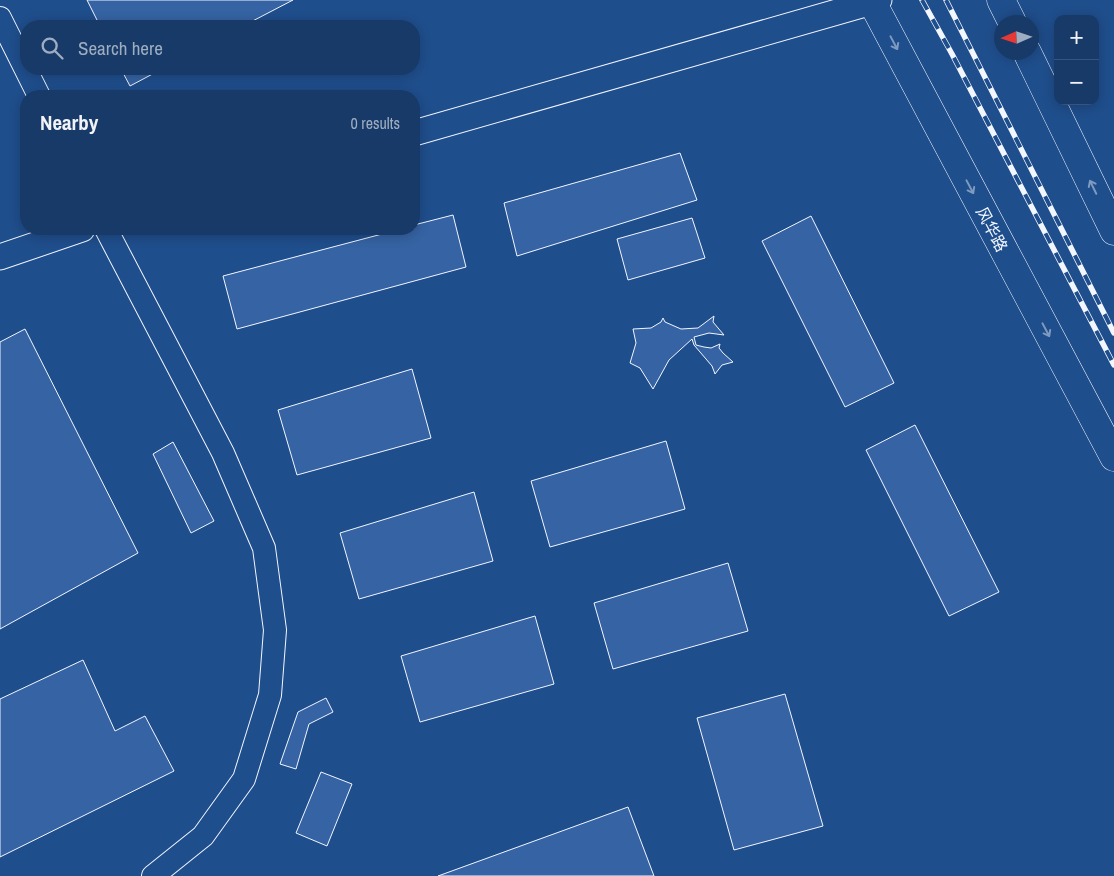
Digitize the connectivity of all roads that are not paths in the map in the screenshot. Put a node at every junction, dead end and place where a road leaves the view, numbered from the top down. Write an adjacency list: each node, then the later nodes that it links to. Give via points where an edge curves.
1 (1001, 0): 3 (main road)
2 (874, 1): 9 (main road); 14 (main road, 风华路, one-way to 14)
3 (1008, 15)
4 (0, 18): 5 (street)
5 (20, 58)
6 (1031, 60): 10 (main road, one-way to 6)
7 (28, 75): 8 (street)
8 (36, 90)
9 (420, 131)
10 (1114, 231)
11 (64, 235): 13 (main road)
12 (109, 235): 15 (street, via 223,454 264,548 275,630 270,695 244,779 203,836)
13 (0, 257)
14 (1114, 457)
15 (154, 876)

